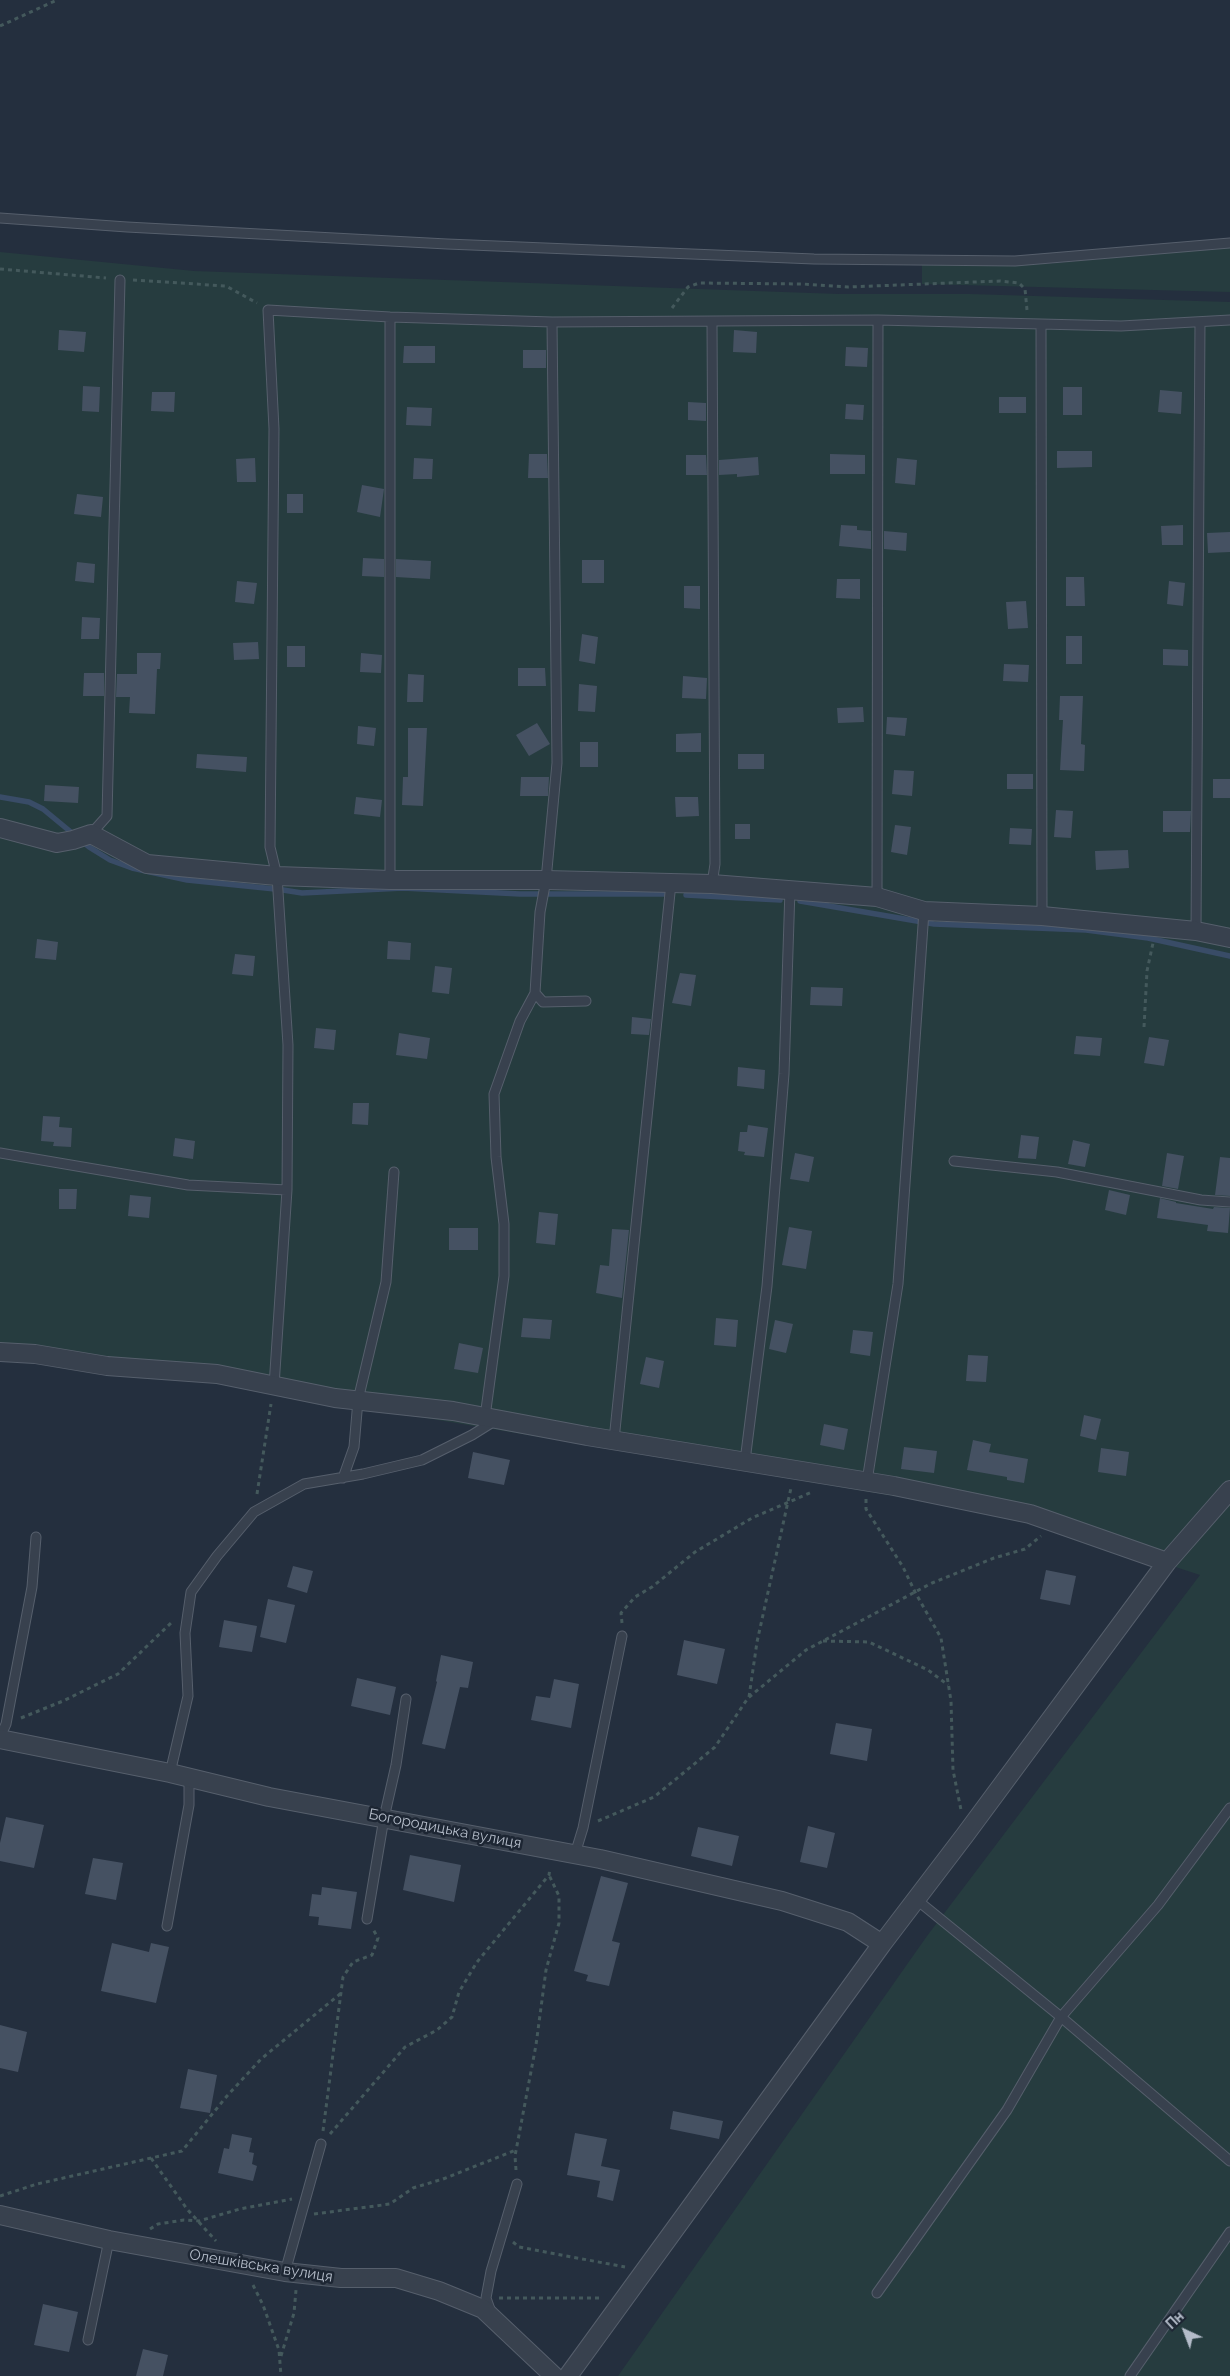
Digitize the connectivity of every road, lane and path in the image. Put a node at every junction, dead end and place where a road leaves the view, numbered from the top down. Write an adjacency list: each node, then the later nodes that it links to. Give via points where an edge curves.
1 (57, 0): 2 (path)
2 (0, 26)
3 (0, 218): 4 (lane, via 446,244 814,259 1015,261)
4 (1230, 243)
5 (0, 269): 6 (path)
6 (120, 280): 7 (path, via 226,286); 17 (lane, via 107,816)
7 (268, 310): 8 (lane); 18 (lane, via 274,429 270,847)
8 (390, 317): 11 (lane); 19 (lane)
9 (878, 320): 13 (lane); 15 (lane); 24 (lane)
10 (1230, 320): 14 (lane)
11 (552, 322): 12 (lane); 20 (lane, via 557,763)
12 (653, 322): 13 (lane); 15 (path, via 664,317 688,287 699,283 848,288 1000,281 1019,283 1025,289 1028,312)
13 (712, 322): 22 (lane, via 715,855)
14 (1200, 323): 15 (lane, via 1121,326); 27 (lane)
15 (1041, 324): 26 (lane)
16 (0, 828): 17 (street, via 57,843)
17 (84, 837): 18 (street, via 147,864)
18 (277, 876): 19 (street); 36 (lane, via 288,1045)
19 (390, 880): 20 (street)
20 (545, 883): 21 (street); 30 (lane)
21 (672, 883): 22 (street); 42 (lane)
22 (712, 884): 23 (street)
23 (790, 889): 24 (street); 43 (lane, via 784,1084 767,1286)
24 (877, 897): 25 (street)
25 (924, 912): 26 (street); 47 (lane, via 898,1284)
26 (1042, 916): 27 (street)
27 (1196, 931): 28 (street)
28 (1230, 938)
29 (1152, 947): 32 (path, via 1147,971)
30 (535, 994): 31 (lane, via 543,1002); 41 (lane, via 520,1021 494,1094 496,1157 504,1224 504,1276)
31 (586, 1001)
32 (1144, 1027)
33 (0, 1153): 36 (lane, via 188,1185)
34 (954, 1161): 37 (lane, via 1057,1172 1191,1198)
35 (394, 1172): 40 (lane, via 386,1282)
36 (287, 1190): 39 (lane)
37 (1230, 1202)
38 (0, 1352): 39 (street, via 35,1354 107,1366 217,1374)
39 (274, 1386): 40 (street); 50 (path)
40 (358, 1400): 41 (street); 46 (lane, via 354,1447)
41 (492, 1418): 42 (street); 46 (lane, via 472,1435 422,1460)
42 (614, 1440): 43 (street)
43 (745, 1462): 44 (street)
44 (796, 1470): 45 (street); 49 (path)
45 (842, 1477): 47 (street); 49 (path)
46 (342, 1478): 50 (lane, via 304,1484)
47 (867, 1481): 53 (street, via 1030,1514); 55 (path, via 866,1509)
48 (1230, 1490): 53 (street)
49 (788, 1503): 56 (path, via 752,1518 694,1552 652,1587 635,1596 621,1613); 59 (path)
50 (254, 1512): 54 (lane)
51 (1043, 1534): 55 (path, via 1025,1549 994,1558)
52 (36, 1537): 61 (lane, via 32,1587)
53 (1166, 1562): 67 (street)
54 (191, 1592): 61 (path, via 172,1622 118,1674); 62 (lane, via 185,1633 188,1696)
55 (915, 1592): 57 (path); 58 (path, via 941,1638)
56 (622, 1636): 66 (lane)
57 (822, 1642): 58 (path, via 869,1642 928,1670); 59 (path, via 806,1650)
58 (948, 1685): 67 (path, via 953,1770)
59 (748, 1698): 66 (path, via 715,1747 654,1797)
60 (406, 1699): 65 (lane)
61 (2, 1734): 62 (street, Богородицька вулиця)
62 (170, 1773): 63 (street, Богородицька вулиця)
63 (189, 1777): 65 (street, Богородицька вулиця, via 269,1797); 73 (lane, via 189,1805)
64 (1230, 1808): 76 (lane, via 1158,1905)
65 (384, 1818): 68 (street, Богородицька вулиця); 72 (lane)
66 (583, 1828): 69 (lane)
67 (965, 1836): 71 (street)
68 (553, 1850): 69 (street, Богородицька вулиця); 70 (path)
69 (575, 1854): 74 (street, Богородицька вулиця, via 782,1902 848,1922)
70 (549, 1875): 77 (path, via 476,1962 459,1992 452,2017 437,2030 404,2047); 78 (path, via 559,1896 559,1923 546,1970)
71 (917, 1900): 74 (street); 76 (lane)
72 (367, 1918): 75 (path, via 378,1938 372,1955 354,1962 343,1977)
73 (167, 1926)
74 (882, 1944): 91 (street)
75 (340, 1994): 77 (path); 79 (path, via 261,2059 182,2151)
76 (1061, 2016): 80 (lane); 93 (lane, via 1007,2110)
77 (321, 2144): 83 (lane)
78 (516, 2150): 81 (path); 85 (path, via 443,2180 413,2188 390,2204)
79 (152, 2158): 82 (path, via 37,2184); 86 (path)
80 (1230, 2161)
81 (517, 2184): 88 (lane)
82 (0, 2196)
83 (307, 2196): 85 (lane); 86 (path)
84 (0, 2215): 89 (street, Олешківська вулиця)
85 (301, 2216): 92 (lane)
86 (199, 2221): 89 (path, via 158,2224); 90 (path)
87 (1230, 2232): 102 (lane)
88 (502, 2233): 91 (path, via 519,2247); 94 (lane)
89 (117, 2242): 90 (street, Олешківська вулиця); 97 (lane)
90 (238, 2264): 92 (street, Олешківська вулиця); 98 (path, via 263,2305)
91 (644, 2271): 95 (street)
92 (291, 2273): 96 (street, Олешківська вулиця, via 341,2278 396,2278 439,2290 483,2309); 98 (path, via 294,2313)
93 (877, 2294)
94 (486, 2298): 95 (path); 96 (lane)
95 (624, 2298): 101 (street)
96 (494, 2319): 100 (street, Олешківська вулиця)
97 (88, 2340)
98 (280, 2359): 99 (path)
99 (281, 2376)
100 (554, 2376)
101 (568, 2376)
102 (1130, 2376)

